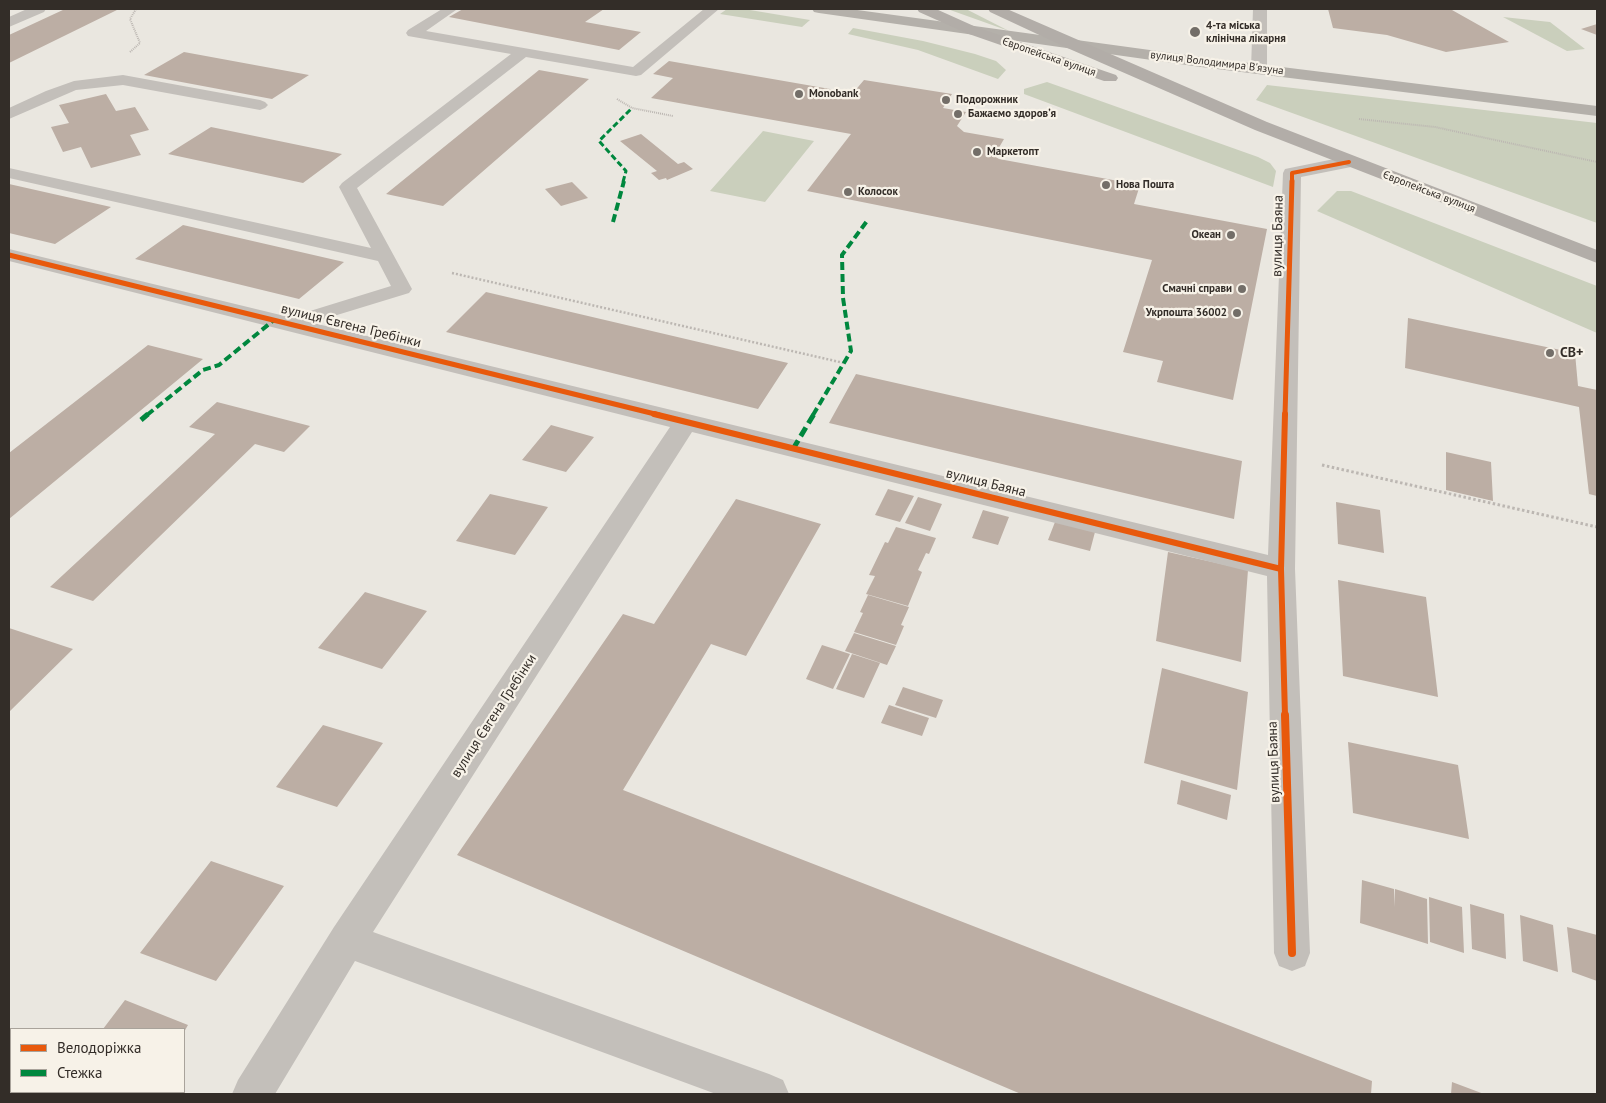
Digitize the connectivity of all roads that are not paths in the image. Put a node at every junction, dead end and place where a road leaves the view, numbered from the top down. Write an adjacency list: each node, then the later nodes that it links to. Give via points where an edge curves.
1 (39, 9): 8 (street)
2 (447, 9): 11 (lane, via 413,33)
3 (712, 9): 11 (lane, via 636,72)
4 (819, 9): 9 (main road, вулиця Володимира В'язуна)
5 (924, 9): 9 (main road, Європейська вулиця)
6 (995, 9): 10 (main road, Європейська вулиця)
7 (1260, 9): 12 (street)
8 (9, 23)
9 (971, 30): 10 (main road, вулиця Володимира В'язуна); 16 (main road, Європейська вулиця, via 1062,63)
10 (1071, 44): 12 (main road, вулиця Володимира В'язуна); 16 (main road, Європейська вулиця)
11 (522, 53): 20 (lane, via 348,187)
12 (1259, 69): 14 (main road, вулиця Володимира В'язуна)
13 (260, 105): 15 (lane, via 130,80 74,86)
14 (1597, 111)
15 (9, 114)
16 (1261, 126): 17 (main road, Європейська вулиця)
17 (1349, 162): 21 (main road, Європейська вулиця); 24 (street, вулиця Баяна, via 1292,173)
18 (9, 173): 20 (lane)
19 (9, 254): 22 (street, вулиця Євгена Гребінки)
20 (386, 257): 22 (lane, via 402,290)
21 (1597, 257)
22 (288, 324): 23 (street, вулиця Євгена Гребінки)
23 (686, 422): 24 (street, вулиця Баяна); 25 (street, вулиця Євгена Гребінки)
24 (1281, 569): 26 (street, вулиця Баяна)
25 (347, 940): 27 (street, вулиця Євгена Гребінки); 28 (street)
26 (1292, 953)
27 (252, 1094)
28 (769, 1094)

